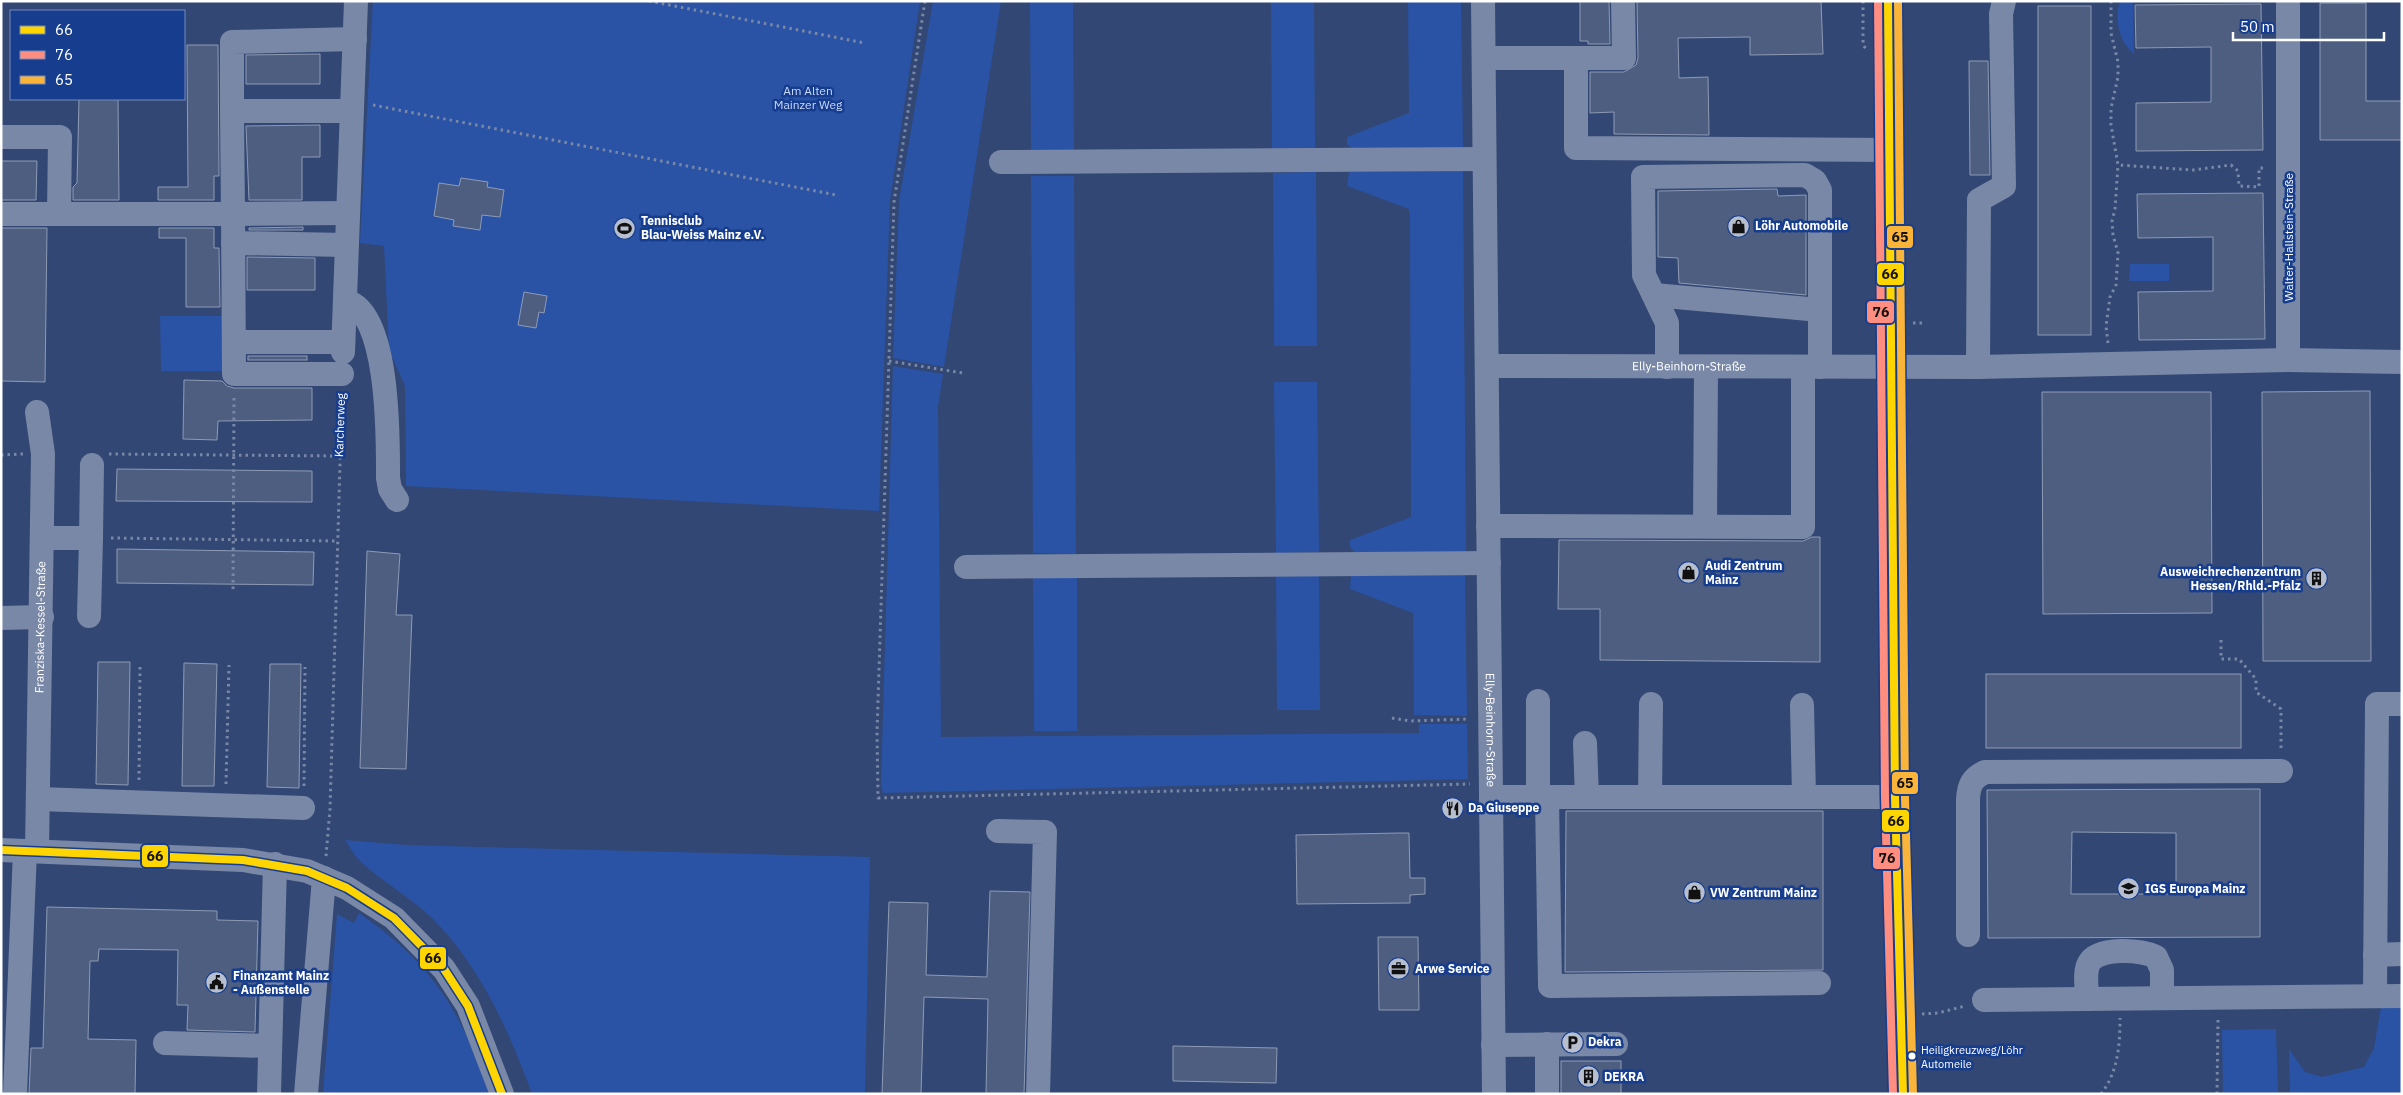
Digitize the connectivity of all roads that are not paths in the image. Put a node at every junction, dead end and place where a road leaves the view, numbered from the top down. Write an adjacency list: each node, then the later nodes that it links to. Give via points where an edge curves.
1 (356, 1): 7 (street)
2 (1483, 1): 8 (street, Elly-Beinhorn-Straße)
3 (1623, 1): 9 (street, via 1624,58)
4 (1888, 1): 13 (street)
5 (2004, 1): 34 (street, via 2001,14 2004,186 1979,200)
6 (2288, 1): 27 (street, Walter-Hallstein-Straße)
7 (355, 40): 10 (street); 11 (street, via 232,42)
8 (1484, 58): 9 (street); 14 (street, Elly-Beinhorn-Straße)
9 (1576, 58): 13 (street, via 1576,148)
10 (353, 106): 11 (street); 16 (street)
11 (232, 111): 19 (street)
12 (1, 137): 18 (street, via 60,137)
13 (1888, 150): 33 (street)
14 (1484, 159): 15 (street); 29 (street, Elly-Beinhorn-Straße)
15 (1001, 162)
16 (348, 213): 19 (street); 21 (street)
17 (1, 214): 18 (street)
18 (59, 214): 19 (street)
19 (233, 214): 20 (street)
20 (233, 243): 21 (street); 25 (street)
21 (347, 245): 23 (street)
22 (1654, 295): 24 (street); 24 (street, via 1644,275 1643,177 1805,175 1820,190); 30 (street, via 1667,323)
23 (345, 302): 26 (street); 37 (street, via 362,313 378,345 385,396 388,478)
24 (1820, 310): 32 (street)
25 (234, 342): 26 (street); 26 (street, via 234,374)
26 (343, 356)
27 (2288, 360): 28 (street); 34 (street, Elly-Beinhorn-Straße)
28 (2402, 362)
29 (1487, 366): 30 (street, Elly-Beinhorn-Straße); 38 (street, Elly-Beinhorn-Straße)
30 (1667, 367): 31 (street, Elly-Beinhorn-Straße)
31 (1706, 367): 32 (street, Elly-Beinhorn-Straße); 39 (street)
32 (1811, 367): 33 (street, Elly-Beinhorn-Straße); 39 (street, via 1803,527)
33 (1892, 367): 34 (street, Elly-Beinhorn-Straße); 58 (street)
34 (1978, 367)
35 (37, 412): 40 (street, Franziska-Kessel-Straße, via 42,454)
36 (96, 460): 41 (street)
37 (397, 500)
38 (1488, 526): 39 (street); 42 (street, Elly-Beinhorn-Straße)
39 (1704, 526)
40 (42, 538): 41 (street); 45 (street, Franziska-Kessel-Straße)
41 (91, 538): 44 (street)
42 (1488, 563): 43 (street); 54 (street, Elly-Beinhorn-Straße)
43 (966, 567)
44 (89, 616)
45 (42, 617): 46 (street); 59 (street, Franziska-Kessel-Straße)
46 (1, 618)
47 (1538, 702): 55 (street)
48 (1651, 704): 57 (street)
49 (2402, 704): 68 (street, via 2377,704)
50 (1802, 705): 53 (street)
51 (1585, 743): 56 (street)
52 (2280, 771): 66 (street, via 1985,772 1978,775 1971,781 1968,799)
53 (1804, 796): 57 (street); 58 (street)
54 (1491, 797): 55 (street); 78 (street, Elly-Beinhorn-Straße)
55 (1542, 797): 56 (street); 69 (street, via 1550,986)
56 (1587, 797): 57 (street)
57 (1650, 797)
58 (1895, 797): 87 (street)
59 (38, 799): 60 (street); 63 (street, Franziska-Kessel-Straße)
60 (303, 808)
61 (998, 831): 84 (street, via 1045,832)
62 (1, 850): 63 (street)
63 (31, 851): 64 (street); 80 (street, Franziska-Kessel-Straße)
64 (275, 864): 65 (street); 79 (street)
65 (324, 878): 82 (street); 83 (street, via 375,904 394,918 444,969 468,1006)
66 (1968, 935)
67 (2402, 954): 68 (street)
68 (2375, 955): 70 (street)
69 (1819, 983)
70 (2375, 996): 71 (street); 72 (street)
71 (2402, 996)
72 (2162, 997): 73 (street); 73 (street, via 2162,970 2156,957 2142,952 2108,952 2094,956 2090,961)
73 (2087, 998): 74 (street)
74 (1984, 1000)
75 (165, 1043): 79 (street)
76 (1547, 1044): 77 (street); 78 (street); 86 (street)
77 (1616, 1044)
78 (1493, 1045): 85 (street, Elly-Beinhorn-Straße)
79 (269, 1046): 81 (street)
80 (16, 1094)
81 (269, 1094)
82 (306, 1094)
83 (502, 1094)
84 (1038, 1094)
85 (1494, 1094)
86 (1547, 1094)
87 (1903, 1094)

